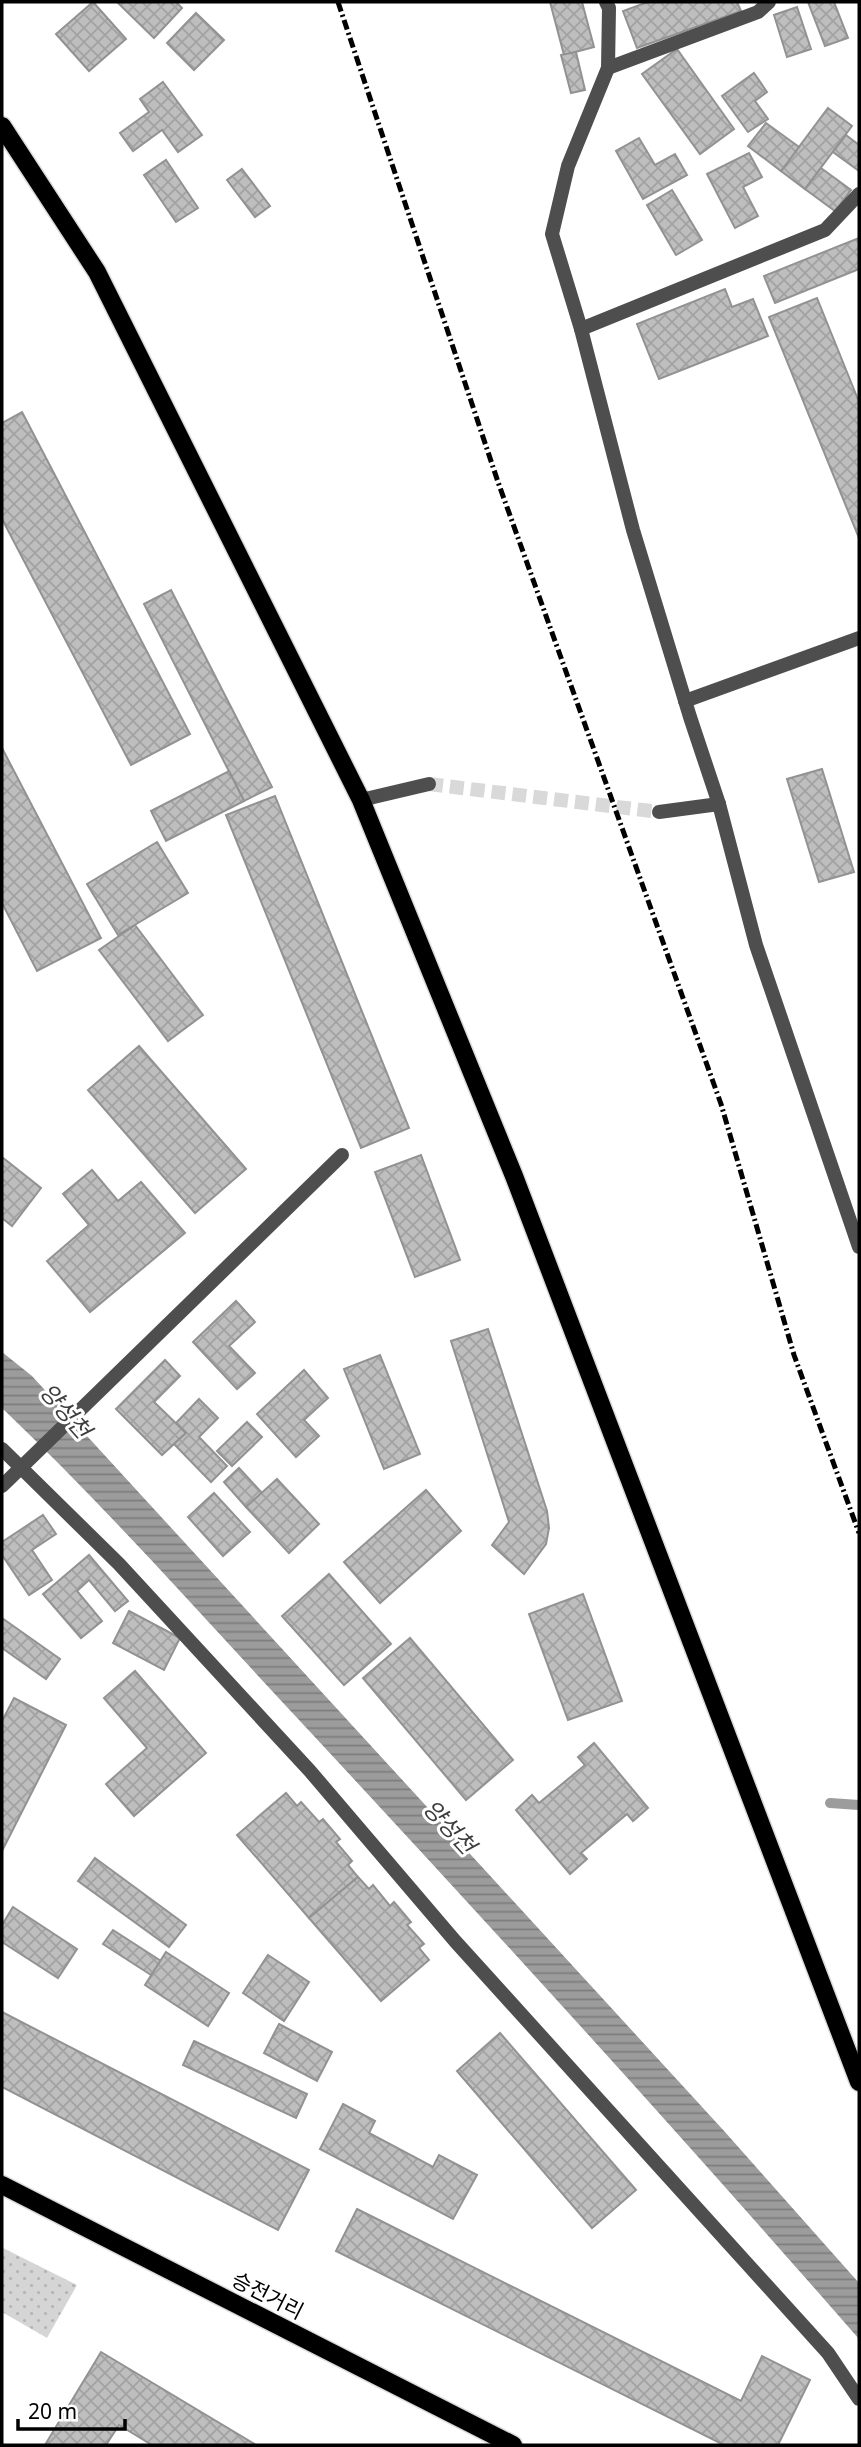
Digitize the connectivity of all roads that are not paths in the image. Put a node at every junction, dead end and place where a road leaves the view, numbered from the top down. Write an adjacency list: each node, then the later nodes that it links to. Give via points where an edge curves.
1 (606, 2): 3 (street)
2 (769, 2): 3 (street, via 758,12)
3 (608, 68): 6 (street, via 568,166 552,234)
4 (2, 126): 10 (main road, via 97,272)
5 (859, 194): 6 (street, via 825,230)
6 (581, 329): 8 (street, via 633,530)
7 (859, 638): 8 (street)
8 (685, 701): 11 (street)
9 (429, 784): 10 (street)
10 (361, 800): 18 (main road, via 514,1176)
11 (719, 804): 12 (street); 14 (street, via 756,945)
12 (659, 812)
13 (342, 1155): 16 (street)
14 (859, 1247)
15 (2, 1449): 16 (street)
16 (27, 1462): 17 (street); 20 (street, via 828,2353)
17 (2, 1486)
18 (859, 2082)
19 (2, 2185): 21 (main road, 승전거리)
20 (859, 2399)
21 (513, 2445)

